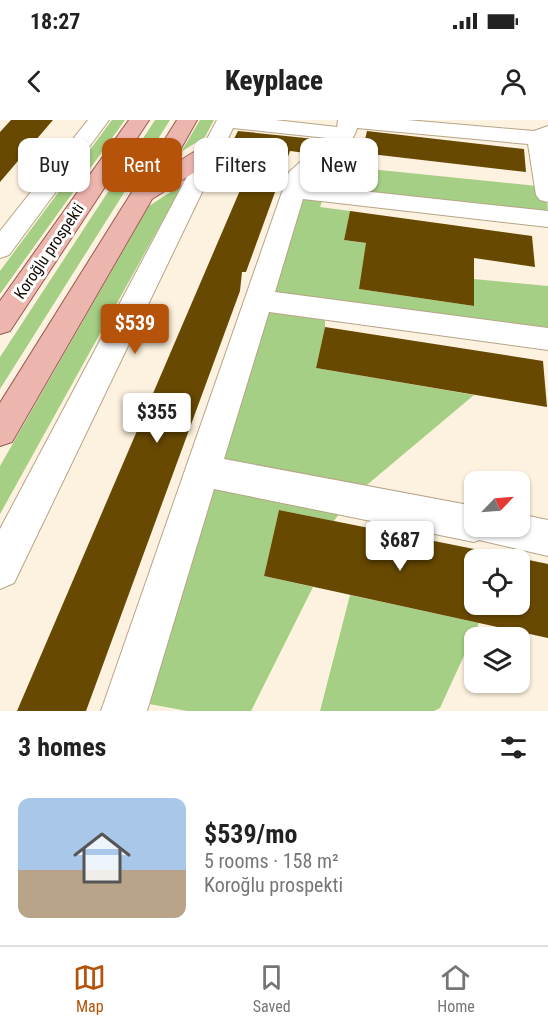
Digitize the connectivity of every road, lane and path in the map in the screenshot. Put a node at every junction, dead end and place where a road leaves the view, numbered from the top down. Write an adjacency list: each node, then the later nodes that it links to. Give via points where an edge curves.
1 (99, 120): 16 (street)
2 (139, 120): 18 (main road, Koroğlu prospekti)
3 (187, 120): 14 (main road)
4 (227, 121): 5 (street); 8 (street)
5 (347, 125): 6 (street); 12 (street, via 300,172)
6 (487, 127): 7 (street)
7 (543, 135): 9 (street)
8 (219, 138)
9 (545, 162): 13 (street)
10 (194, 164): 14 (main road)
11 (194, 187): 25 (street)
12 (294, 191): 15 (street); 17 (street)
13 (548, 195)
14 (140, 198): 20 (main road)
15 (548, 219)
16 (0, 249)
17 (258, 300): 19 (street); 21 (street)
18 (0, 322)
19 (548, 339)
20 (0, 432)
21 (202, 471): 22 (street); 26 (street)
22 (464, 522)
23 (530, 534): 24 (street)
24 (548, 538)
25 (0, 569)
26 (124, 711)

